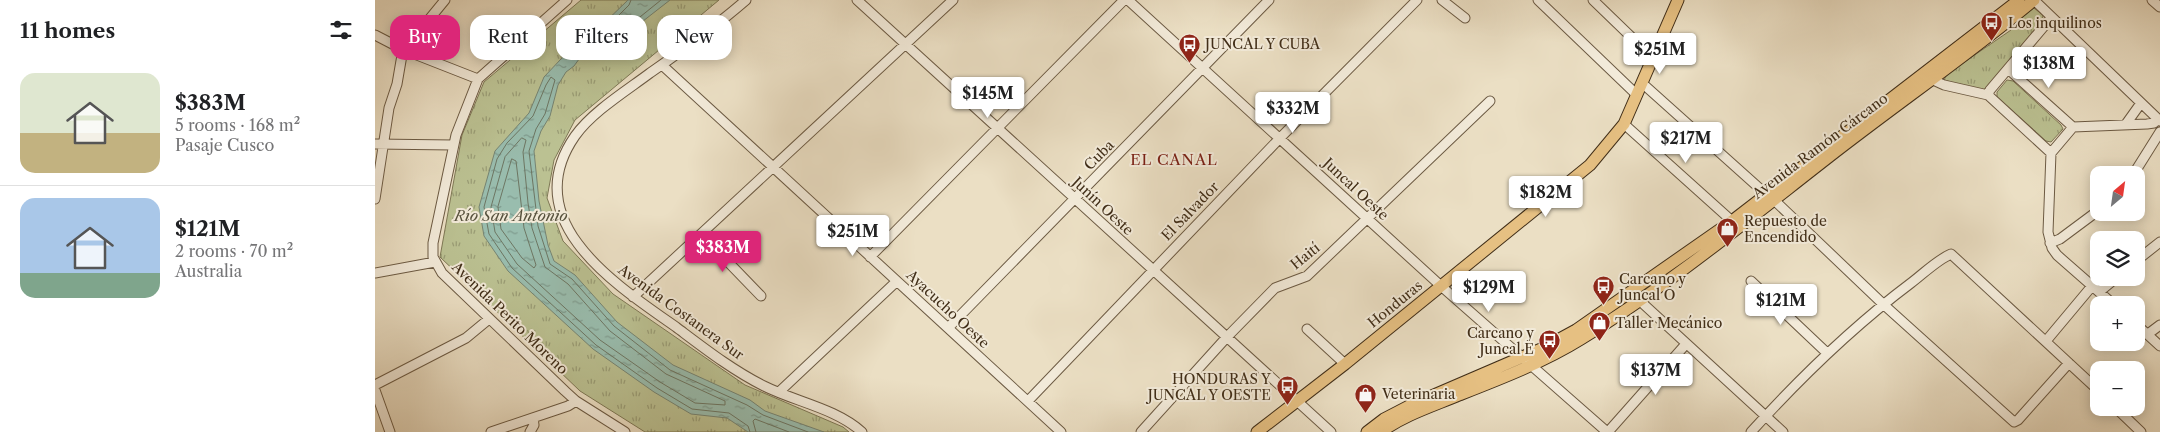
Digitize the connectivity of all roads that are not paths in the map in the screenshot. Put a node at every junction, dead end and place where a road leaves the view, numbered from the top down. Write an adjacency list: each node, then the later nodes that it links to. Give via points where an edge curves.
1 (445, 0): 18 (street)
2 (567, 0): 31 (street, Avenida Perito Moreno)
3 (746, 0): 27 (street, Avenida Costanera Sur)
4 (857, 0): 23 (street, Junín Oeste)
5 (953, 0): 23 (street)
6 (1124, 0): 40 (street)
7 (1129, 0): 28 (street, Juncal Oeste)
8 (1269, 0): 28 (street, Cuba)
9 (1417, 0): 43 (street, El Salvador)
10 (1442, 0): 19 (street)
11 (1538, 0): 33 (street)
12 (1593, 0): 24 (street)
13 (1678, 0): 24 (main road, Honduras)
14 (2019, 0): 30 (main road, Avenida Ramón Cárcano)
15 (2034, 0): 20 (street); 30 (main road, Avenida Ramón Cárcano, via 1981,44)
16 (2152, 0): 17 (street)
17 (2160, 7)
18 (433, 15)
19 (1465, 18)
20 (2051, 18): 29 (street); 36 (street)
21 (375, 35): 22 (street)
22 (390, 43)
23 (905, 45): 40 (street, Junín Oeste); 49 (street)
24 (1653, 58): 32 (main road, Honduras)
25 (402, 60): 45 (street, via 389,108)
26 (430, 60): 31 (street)
27 (662, 65): 49 (street, Ayacucho Oeste); 71 (street, Avenida Costanera Sur, via 621,94 582,128 568,148 558,178 560,210 577,245)
28 (1204, 68): 43 (street, Juncal Oeste); 52 (street, Cuba)
29 (2009, 69): 34 (street); 41 (street)
30 (1929, 76): 34 (street); 50 (main road, Avenida Ramón Cárcano, via 1839,149); 50 (main road, Avenida Ramón Cárcano, via 1874,112)
31 (478, 79): 46 (street, Avenida Perito Moreno)
32 (1642, 83): 33 (main road, Honduras); 50 (street)
33 (1637, 95): 38 (main road, Honduras)
34 (1988, 95): 47 (street)
35 (1490, 101): 54 (street, Haití)
36 (2141, 103): 37 (street); 39 (street)
37 (2159, 120): 39 (street, via 2147,124)
38 (1624, 124): 55 (street); 66 (main road, Honduras, via 1577,176)
39 (2125, 124): 41 (street)
40 (996, 127): 52 (street, Junín Oeste); 60 (street)
41 (2073, 127): 47 (street)
42 (2160, 132): 48 (street)
43 (1280, 138): 54 (street, Juncal Oeste); 62 (street, El Salvador)
44 (375, 144): 45 (street)
45 (385, 145): 46 (street); 51 (street)
46 (453, 145): 61 (street, Avenida Perito Moreno, via 433,242)
47 (2051, 153): 58 (street)
48 (2139, 166)
49 (773, 168): 56 (street); 60 (street, Ayacucho Oeste)
50 (1770, 197): 55 (main road, Avenida Ramón Cárcano); 72 (main road, Avenida Ramón Cárcano); 73 (street)
51 (375, 199)
52 (1074, 199): 62 (street, Junín Oeste); 76 (street, Cuba)
53 (2090, 217): 58 (street)
54 (1367, 218): 66 (street, Juncal Oeste); 80 (street, Haití, via 1307,276 1275,288)
55 (1732, 221): 85 (main road, Avenida Ramón Cárcano, via 1576,330)
56 (701, 234): 69 (street); 71 (street)
57 (2160, 242): 59 (street)
58 (2050, 243): 68 (street, via 2057,255)
59 (2145, 254)
60 (870, 256): 64 (street, Ayacucho Oeste)
61 (435, 262): 63 (street); 74 (street, Avenida Perito Moreno)
62 (1152, 270): 80 (street, Junín Oeste); 93 (street, El Salvador)
63 (375, 273)
64 (897, 281): 76 (street, Ayacucho Oeste); 91 (street)
65 (1751, 281): 84 (street)
66 (1441, 286): 85 (street, Juncal Oeste); 87 (main road, Honduras)
67 (2102, 286): 68 (street)
68 (2096, 289): 70 (street); 81 (street)
69 (761, 296)
70 (2104, 296)
71 (633, 297): 91 (street, Avenida Costanera Sur, via 725,362)
72 (1639, 300): 82 (street); 85 (main road, Avenida Ramón Cárcano, via 1577,341)
73 (1883, 304): 81 (street, via 1951,254); 84 (street); 86 (street, via 2014,422)
74 (489, 319): 89 (street, via 466,338); 92 (street, Avenida Perito Moreno)
75 (2160, 325): 79 (street)
76 (948, 328): 93 (street, Ayacucho Oeste)
77 (1307, 329): 87 (street)
78 (2145, 332): 79 (street)
79 (2148, 334): 83 (street)
80 (1226, 338): 94 (street, Junín Oeste); 105 (street, Haití)
81 (2046, 341): 86 (street)
82 (1686, 344): 96 (street); 110 (street)
83 (2160, 346)
84 (1827, 353): 96 (street)
85 (1525, 361): 108 (main road, Avenida Ramón Cárcano, via 1413,404); 109 (main road, via 1484,380 1473,390 1417,412); 110 (street, Juncal Oeste)
86 (2069, 363): 88 (street)
87 (1345, 364): 94 (main road, Honduras)
88 (2090, 383)
89 (375, 385)
90 (375, 390): 95 (street)
91 (779, 392): 103 (street, Avenida Costanera Sur, via 841,418)
92 (577, 401): 98 (street); 99 (street, Avenida Perito Moreno)
93 (1028, 401): 104 (street, Ayacucho Oeste)
94 (1297, 402): 106 (main road, Honduras); 107 (street, Junín Oeste)
95 (377, 403): 100 (street)
96 (1766, 415): 111 (street); 112 (street)
97 (2124, 416): 113 (street)
98 (533, 418): 101 (street); 102 (street)
99 (618, 430)
100 (390, 432)
101 (491, 432)
102 (530, 432)
103 (862, 432)
104 (1061, 432)
105 (1141, 432)
106 (1257, 432)
107 (1331, 432)
108 (1367, 432)
109 (1381, 432)
110 (1608, 432)
111 (1751, 432)
112 (1783, 432)
113 (2141, 432)

